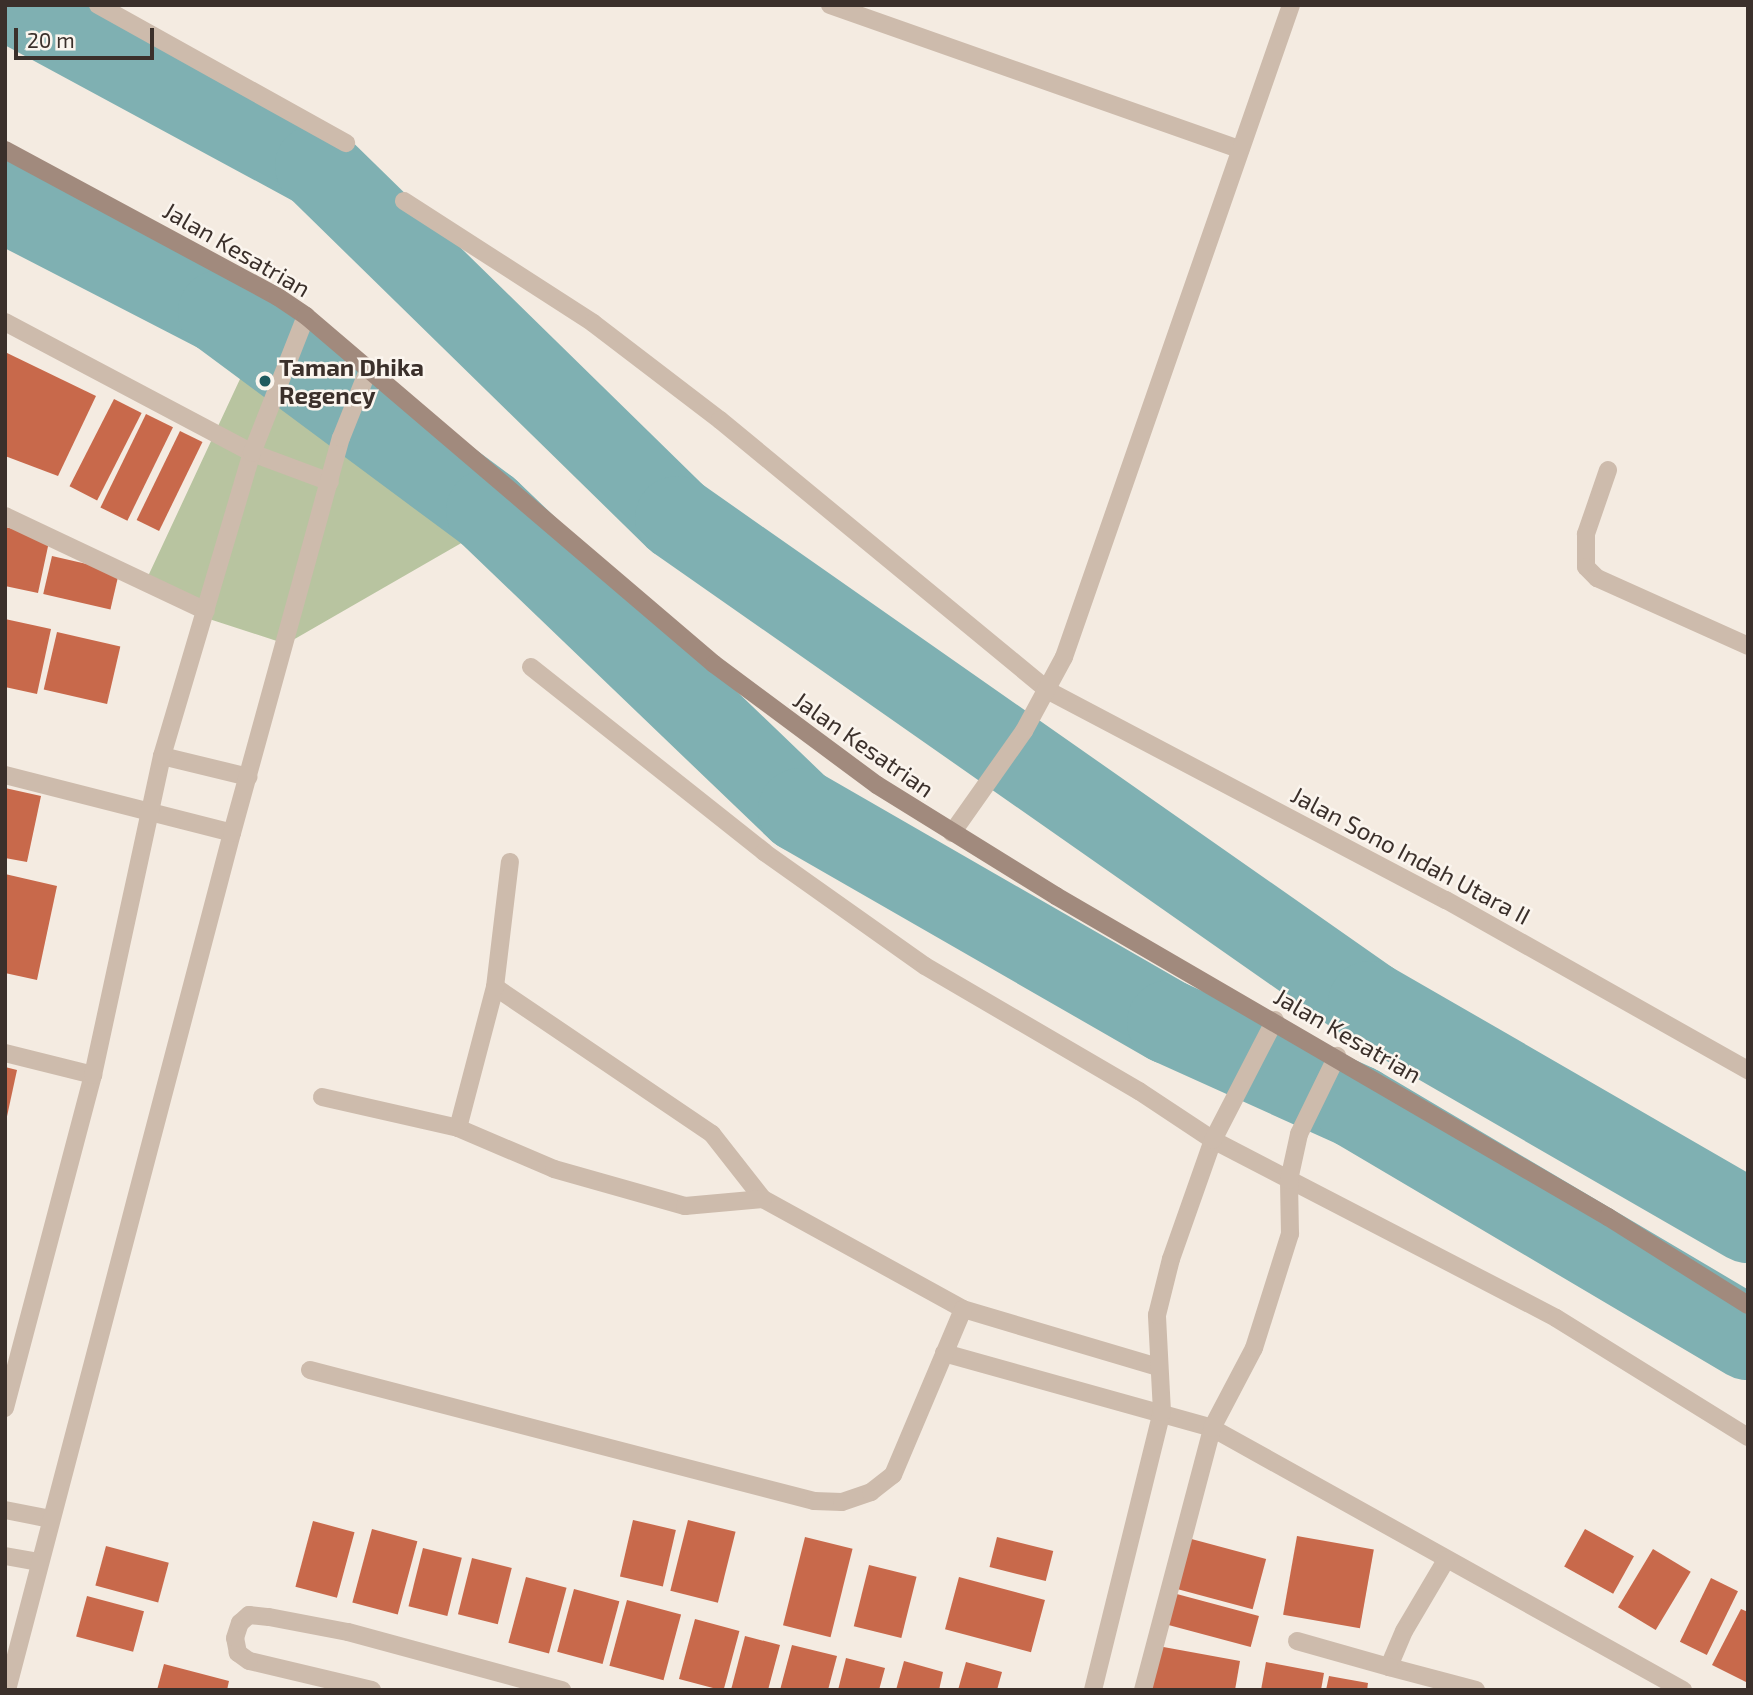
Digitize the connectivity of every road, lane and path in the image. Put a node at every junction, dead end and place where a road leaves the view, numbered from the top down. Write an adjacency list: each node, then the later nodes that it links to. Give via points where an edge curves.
1 (98, 5): 4 (street)
2 (831, 5): 5 (street, via 976,60)
3 (1291, 5): 5 (street)
4 (346, 143)
5 (1240, 149): 18 (street, via 1064,657)
6 (5, 150): 8 (street, Jalan Kesatrian)
7 (404, 201): 18 (street, Jalan Sono Indah Utara II, via 593,323 720,420)
8 (306, 316): 10 (street, Jalan Kesatrian); 11 (street)
9 (5, 322): 11 (street)
10 (369, 368): 13 (street, via 341,438); 24 (street, Jalan Kesatrian, via 714,664 812,741)
11 (252, 453): 13 (street); 15 (street)
12 (1608, 470): 16 (street, via 1586,534 1586,567 1597,578)
13 (330, 482): 21 (street)
14 (5, 516): 15 (street)
15 (206, 611): 19 (street)
16 (1748, 646)
17 (531, 667): 34 (street, via 764,852 925,966 1139,1091)
18 (1047, 690): 24 (street, via 1024,731); 30 (street, Jalan Sono Indah Utara II, via 1446,900)
19 (162, 756): 21 (street); 22 (street)
20 (5, 775): 22 (street)
21 (249, 777): 23 (street)
22 (149, 813): 23 (street); 31 (street)
23 (232, 833): 48 (street)
24 (952, 833): 27 (street, Jalan Kesatrian)
25 (510, 862): 26 (street)
26 (495, 988): 33 (street); 36 (street, via 712,1134)
27 (1275, 1020): 29 (street, Jalan Kesatrian); 34 (street)
28 (5, 1053): 31 (street)
29 (1333, 1063): 35 (street, via 1299,1134); 37 (street, Jalan Kesatrian)
30 (1748, 1070)
31 (93, 1075): 42 (street)
32 (322, 1097): 33 (street)
33 (458, 1128): 36 (street, via 554,1169 685,1206)
34 (1213, 1140): 35 (street); 40 (street, via 1183,1221 1157,1315)
35 (1289, 1180): 45 (street, via 1290,1234 1277,1278 1254,1348); 46 (street, via 1556,1318)
36 (763, 1199): 38 (street)
37 (1748, 1305)
38 (962, 1309): 39 (street); 40 (street)
39 (944, 1353): 41 (street, via 893,1475 871,1492 842,1502 814,1501); 44 (street)
40 (1158, 1367): 44 (street)
41 (310, 1370)
42 (9, 1377): 43 (street)
43 (5, 1408)
44 (1162, 1412): 45 (street); 58 (street)
45 (1212, 1428): 50 (street); 59 (street)
46 (1748, 1437)
47 (5, 1510): 48 (street)
48 (51, 1519): 51 (street)
49 (5, 1556): 51 (street)
50 (1446, 1560): 53 (street, via 1404,1631); 61 (street)
51 (39, 1562): 55 (street)
52 (1297, 1641): 53 (street)
53 (1389, 1667): 60 (street)
54 (520, 1684): 56 (street, via 308,1624 249,1615 240,1623 235,1638 238,1653 249,1661); 57 (street)
55 (7, 1690)
56 (372, 1690)
57 (562, 1690)
58 (1093, 1690)
59 (1143, 1690)
60 (1476, 1690)
61 (1683, 1690)

